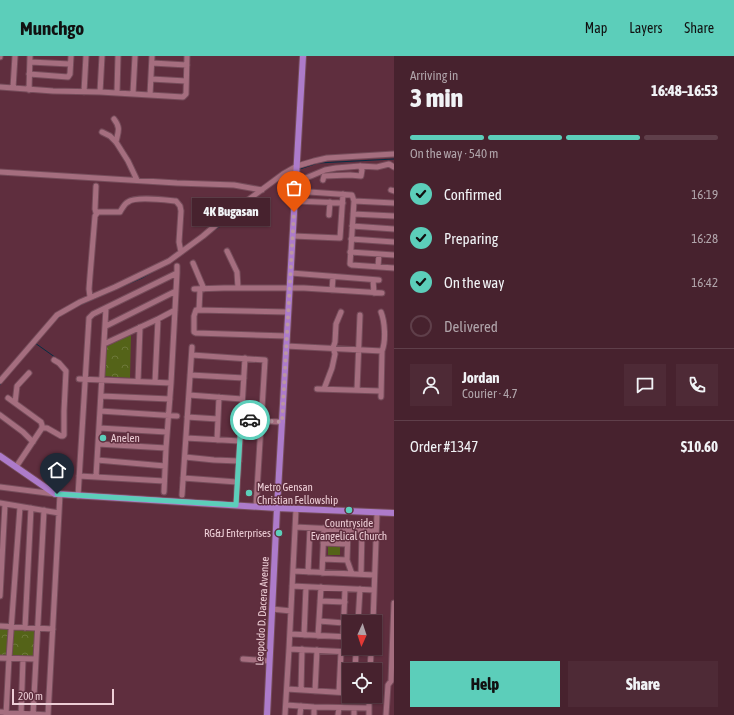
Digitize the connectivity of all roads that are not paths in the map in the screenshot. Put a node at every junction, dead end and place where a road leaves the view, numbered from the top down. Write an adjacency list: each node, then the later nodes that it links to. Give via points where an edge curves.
1 (15, 56): 18 (street)
2 (70, 56): 12 (street)
3 (86, 56): 20 (street)
4 (102, 56): 21 (street)
5 (118, 56): 22 (street)
6 (135, 56): 23 (street)
7 (152, 56): 11 (street)
8 (187, 56): 13 (street)
9 (303, 56): 29 (main road, Leopoldo D. Dacera Avenue)
10 (30, 59): 12 (street); 14 (street)
11 (152, 63): 13 (street); 15 (street)
12 (70, 64): 14 (street, via 68,77)
13 (187, 65): 16 (street)
14 (30, 74): 19 (street)
15 (151, 79): 16 (street); 24 (street)
16 (186, 81): 24 (street, via 186,94 183,96)
17 (0, 88): 18 (street)
18 (14, 88): 19 (street)
19 (29, 90): 20 (street)
20 (84, 92): 21 (street)
21 (100, 92): 22 (street)
22 (117, 92): 23 (street)
23 (133, 93): 24 (street)
24 (150, 95)
25 (114, 119): 27 (street, via 119,128)
26 (102, 132): 27 (street)
27 (116, 142): 33 (street)
28 (394, 154): 29 (street, via 327,158)
29 (297, 166): 35 (main road, Leopoldo D. Dacera Avenue); 37 (street)
30 (360, 166): 31 (street, via 377,167 389,164); 34 (street, via 361,176 324,176); 35 (street, via 325,170)
31 (394, 167)
32 (0, 172): 33 (street)
33 (137, 180): 37 (street, via 234,185)
34 (323, 180)
35 (296, 181): 38 (main road, Leopoldo D. Dacera Avenue)
36 (96, 186): 47 (street)
37 (262, 190): 46 (street)
38 (295, 191): 39 (street); 40 (main road, Leopoldo D. Dacera Avenue)
39 (343, 194): 41 (street, via 352,195); 43 (street)
40 (295, 201): 42 (street); 53 (main road, Leopoldo D. Dacera Avenue)
41 (354, 201): 44 (street); 48 (street)
42 (330, 202): 43 (street); 49 (street)
43 (343, 203): 53 (street, via 340,238)
44 (394, 203)
45 (214, 205): 46 (street)
46 (239, 208): 57 (street)
47 (96, 213): 57 (street, via 120,212 128,201 134,200 176,201 181,209); 75 (street)
48 (353, 214): 50 (street); 51 (street)
49 (329, 215)
50 (394, 216)
51 (352, 226): 52 (street); 54 (street)
52 (394, 229)
53 (293, 236): 66 (main road, Leopoldo D. Dacera Avenue)
54 (351, 239): 55 (street); 58 (street)
55 (394, 242)
56 (227, 251): 68 (street, via 237,272)
57 (181, 252): 75 (street, via 159,266)
58 (350, 252): 59 (street); 63 (street, via 352,265)
59 (379, 254): 60 (street); 63 (street)
60 (394, 255)
61 (193, 263): 70 (street)
62 (177, 266): 65 (street)
63 (378, 267): 64 (street)
64 (394, 268)
65 (177, 273): 72 (street); 76 (street)
66 (290, 273): 67 (street); 69 (main road, Leopoldo D. Dacera Avenue)
67 (333, 277): 71 (street); 73 (street, via 376,280)
68 (238, 288): 69 (street); 70 (street)
69 (290, 288): 71 (street); 79 (main road, Leopoldo D. Dacera Avenue)
70 (199, 289): 78 (street)
71 (332, 290): 73 (street)
72 (176, 291): 77 (street); 84 (street)
73 (374, 293): 74 (street)
74 (382, 293)
75 (90, 297): 102 (street, via 57,315)
76 (106, 308): 84 (street); 100 (street, via 89,318)
77 (176, 310): 83 (street); 105 (street)
78 (199, 310): 79 (street); 86 (street, via 195,312 196,333)
79 (288, 312): 86 (main road, Leopoldo D. Dacera Avenue)
80 (341, 312): 90 (street, via 336,324 336,342)
81 (381, 312): 92 (street, via 384,326)
82 (360, 315): 91 (street)
83 (158, 319): 85 (street); 104 (street)
84 (106, 326): 87 (street)
85 (140, 327): 87 (street); 103 (street)
86 (287, 336): 88 (main road, Leopoldo D. Dacera Avenue)
87 (104, 344): 101 (street)
88 (286, 346): 90 (street); 126 (main road, Leopoldo D. Dacera Avenue)
89 (192, 347): 93 (street)
90 (333, 348): 91 (street); 107 (street, via 335,354 332,368)
91 (358, 350): 92 (street); 108 (street)
92 (382, 351): 109 (street)
93 (192, 355): 94 (street); 97 (street)
94 (245, 358): 98 (street); 125 (street, via 264,360)
95 (54, 360): 127 (street, via 66,372 64,435 60,436 46,427)
96 (29, 373): 117 (street, via 17,386)
97 (190, 375): 98 (street); 110 (street)
98 (244, 378): 116 (street)
99 (79, 379): 100 (street)
100 (85, 379): 101 (street); 142 (street)
101 (102, 380): 103 (street); 111 (street)
102 (0, 381)
103 (138, 381): 104 (street)
104 (155, 382): 105 (street)
105 (171, 383): 115 (street)
106 (317, 389): 107 (street)
107 (324, 389): 108 (street)
108 (357, 390): 109 (street)
109 (381, 391): 113 (street)
110 (189, 395): 112 (street); 122 (street)
111 (101, 396): 115 (street); 118 (street)
112 (219, 397): 116 (street); 123 (street)
113 (381, 397)
114 (8, 398): 117 (street)
115 (170, 399): 120 (street)
116 (242, 399): 124 (street)
117 (15, 403): 127 (street, via 41,422)
118 (100, 412): 120 (street); 128 (street)
119 (0, 415): 133 (street)
120 (169, 415): 121 (street); 129 (street)
121 (176, 416)
122 (187, 417): 123 (street); 130 (street)
123 (218, 419): 131 (street)
124 (241, 420): 125 (street); 132 (street)
125 (261, 421): 126 (street); 154 (street)
126 (282, 422): 157 (main road, Leopoldo D. Dacera Avenue)
127 (42, 428): 133 (street)
128 (99, 428): 129 (street); 134 (street)
129 (167, 432): 135 (street)
130 (186, 438): 131 (street); 137 (street)
131 (217, 440): 132 (street)
132 (240, 441): 139 (street)
133 (33, 442): 141 (street)
134 (98, 444): 135 (street); 138 (street)
135 (166, 448): 140 (street)
136 (0, 456): 141 (main road)
137 (185, 457): 139 (street); 144 (street)
138 (97, 460): 140 (street); 143 (street)
139 (239, 461): 146 (street)
140 (165, 466): 145 (street)
141 (16, 467): 149 (main road)
142 (79, 476): 143 (street); 151 (street)
143 (96, 477): 145 (street)
144 (183, 478): 146 (street); 150 (street)
145 (164, 481): 148 (street)
146 (237, 482): 153 (street)
147 (0, 487): 149 (street)
148 (164, 492)
149 (57, 494): 151 (main road); 160 (street)
150 (182, 494)
151 (78, 496): 153 (main road)
152 (2, 504): 155 (street); 185 (street)
153 (236, 505): 154 (main road)
154 (256, 506): 157 (main road)
155 (20, 507): 156 (street); 197 (street)
156 (31, 508): 159 (street); 198 (street)
157 (277, 508): 158 (main road); 189 (main road, Leopoldo D. Dacera Avenue)
158 (296, 509): 161 (main road); 163 (street)
159 (44, 510): 160 (street); 199 (street)
160 (59, 513): 200 (street)
161 (377, 513): 162 (main road); 168 (street)
162 (394, 514)
163 (295, 527): 164 (street); 173 (street)
164 (310, 528): 165 (street); 174 (street)
165 (324, 528): 166 (street); 169 (street)
166 (348, 530): 167 (street); 170 (street)
167 (362, 531): 168 (street); 177 (street)
168 (376, 531): 178 (street)
169 (323, 543): 170 (street); 171 (street)
170 (347, 544): 172 (street)
171 (322, 559): 172 (street); 175 (street)
172 (347, 560): 176 (street)
173 (293, 572): 174 (street); 179 (street)
174 (308, 572): 175 (street)
175 (322, 573): 176 (street)
176 (352, 574): 177 (street)
177 (361, 574): 178 (street)
178 (374, 575): 184 (street)
179 (292, 586): 180 (street); 190 (street)
180 (306, 586): 181 (street); 202 (street)
181 (320, 587): 182 (street); 186 (street)
182 (345, 589): 183 (street); 187 (street)
183 (360, 589): 184 (street); 192 (street)
184 (374, 590): 193 (street)
185 (0, 596)
186 (320, 601): 187 (street); 194 (street)
187 (345, 602): 191 (street)
188 (394, 603): 215 (street)
189 (272, 609): 190 (street); 214 (main road, Leopoldo D. Dacera Avenue)
190 (291, 611): 201 (street)
191 (344, 615)
192 (358, 615)
193 (372, 615)
194 (319, 621): 195 (street); 203 (street)
195 (342, 623)
196 (0, 626): 197 (street)
197 (12, 627): 198 (street); 210 (street)
198 (25, 628): 199 (street)
199 (38, 628): 200 (street); 212 (street)
200 (53, 629): 232 (street)
201 (290, 634): 202 (street); 205 (street)
202 (304, 635): 203 (street)
203 (318, 636): 204 (street)
204 (342, 637)
205 (289, 648): 206 (street); 216 (street)
206 (302, 649): 207 (street); 217 (street)
207 (317, 650): 208 (street); 218 (street)
208 (341, 652): 219 (street)
209 (0, 658): 210 (street)
210 (9, 658): 211 (street); 229 (street)
211 (23, 659): 212 (street); 230 (street)
212 (36, 659): 231 (street)
213 (243, 659): 214 (street)
214 (269, 661): 233 (main road, Leopoldo D. Dacera Avenue)
215 (392, 681): 240 (street, via 388,685)
216 (287, 689): 217 (street); 222 (street)
217 (301, 690): 218 (street)
218 (315, 691): 219 (street)
219 (339, 692): 220 (street)
220 (342, 692)
221 (369, 703): 227 (street)
222 (286, 705): 223 (street); 234 (street)
223 (301, 706): 224 (street); 235 (street)
224 (314, 707): 225 (street); 236 (street)
225 (339, 708): 226 (street); 237 (street)
226 (354, 708): 227 (street); 238 (street)
227 (369, 708): 239 (street)
228 (0, 712): 229 (street)
229 (6, 714): 230 (street)
230 (21, 714): 231 (street)
231 (34, 714): 232 (street)
232 (48, 715)
233 (267, 715)
234 (285, 715)
235 (300, 715)
236 (314, 715)
237 (338, 715)
238 (354, 715)
239 (369, 715)
240 (386, 715)

